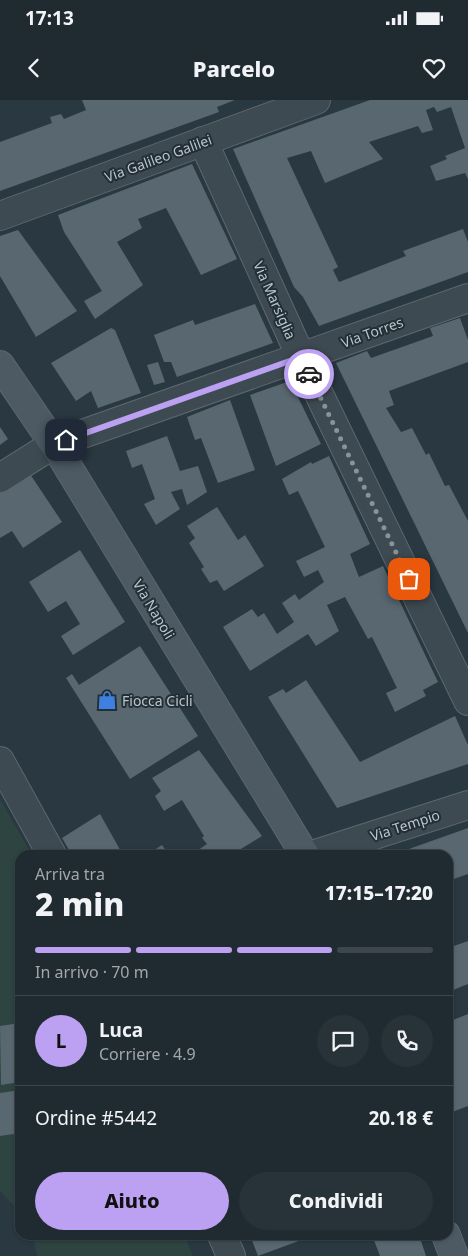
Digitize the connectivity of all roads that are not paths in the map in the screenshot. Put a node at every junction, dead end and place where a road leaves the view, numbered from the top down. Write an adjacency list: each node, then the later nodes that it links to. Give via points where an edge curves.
1 (316, 100): 2 (street, Via Galileo Galilei)
2 (202, 141): 3 (street, Via Galileo Galilei); 5 (street, Via Marsiglia)
3 (0, 216)
4 (468, 298): 5 (street, Via Torres)
5 (301, 357): 7 (street, Via Torres); 9 (street, Via Marsiglia)
6 (0, 365): 7 (main road, Via Napoli)
7 (54, 444): 8 (street, Via Torres); 13 (main road, Via Napoli)
8 (0, 478)
9 (468, 701)
10 (0, 761): 12 (street)
11 (468, 805): 14 (street, Via Tempio)
12 (49, 850)
13 (301, 850)
14 (328, 850)
15 (224, 1240): 17 (street)
16 (448, 1240): 18 (main road)
17 (231, 1256)
18 (454, 1256)

